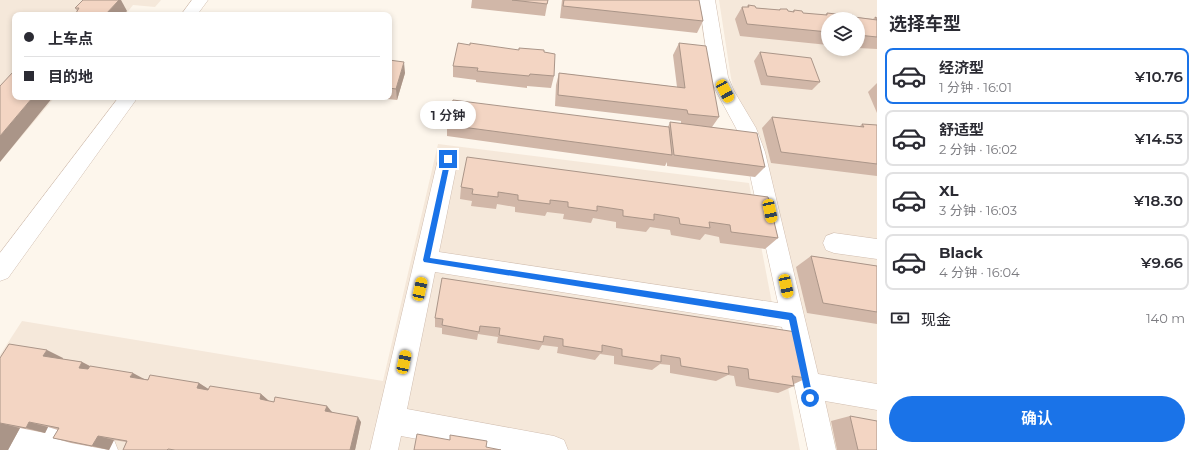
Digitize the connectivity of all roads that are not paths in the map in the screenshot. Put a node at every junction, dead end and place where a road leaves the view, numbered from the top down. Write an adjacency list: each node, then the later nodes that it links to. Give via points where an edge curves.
1 (200, 0): 3 (street)
2 (707, 0): 10 (street, via 719,77 746,128 755,152)
3 (191, 12)
4 (127, 100): 9 (street)
5 (448, 159): 8 (street)
6 (834, 243): 7 (street)
7 (877, 249)
8 (426, 260): 10 (street); 13 (street)
9 (0, 271)
10 (792, 317): 11 (street)
11 (807, 385): 12 (street); 18 (street)
12 (877, 397)
13 (391, 420): 16 (street); 17 (street)
14 (17, 450): 15 (street, via 26,434)
15 (104, 450)
16 (384, 450)
17 (554, 450)
18 (822, 450)

